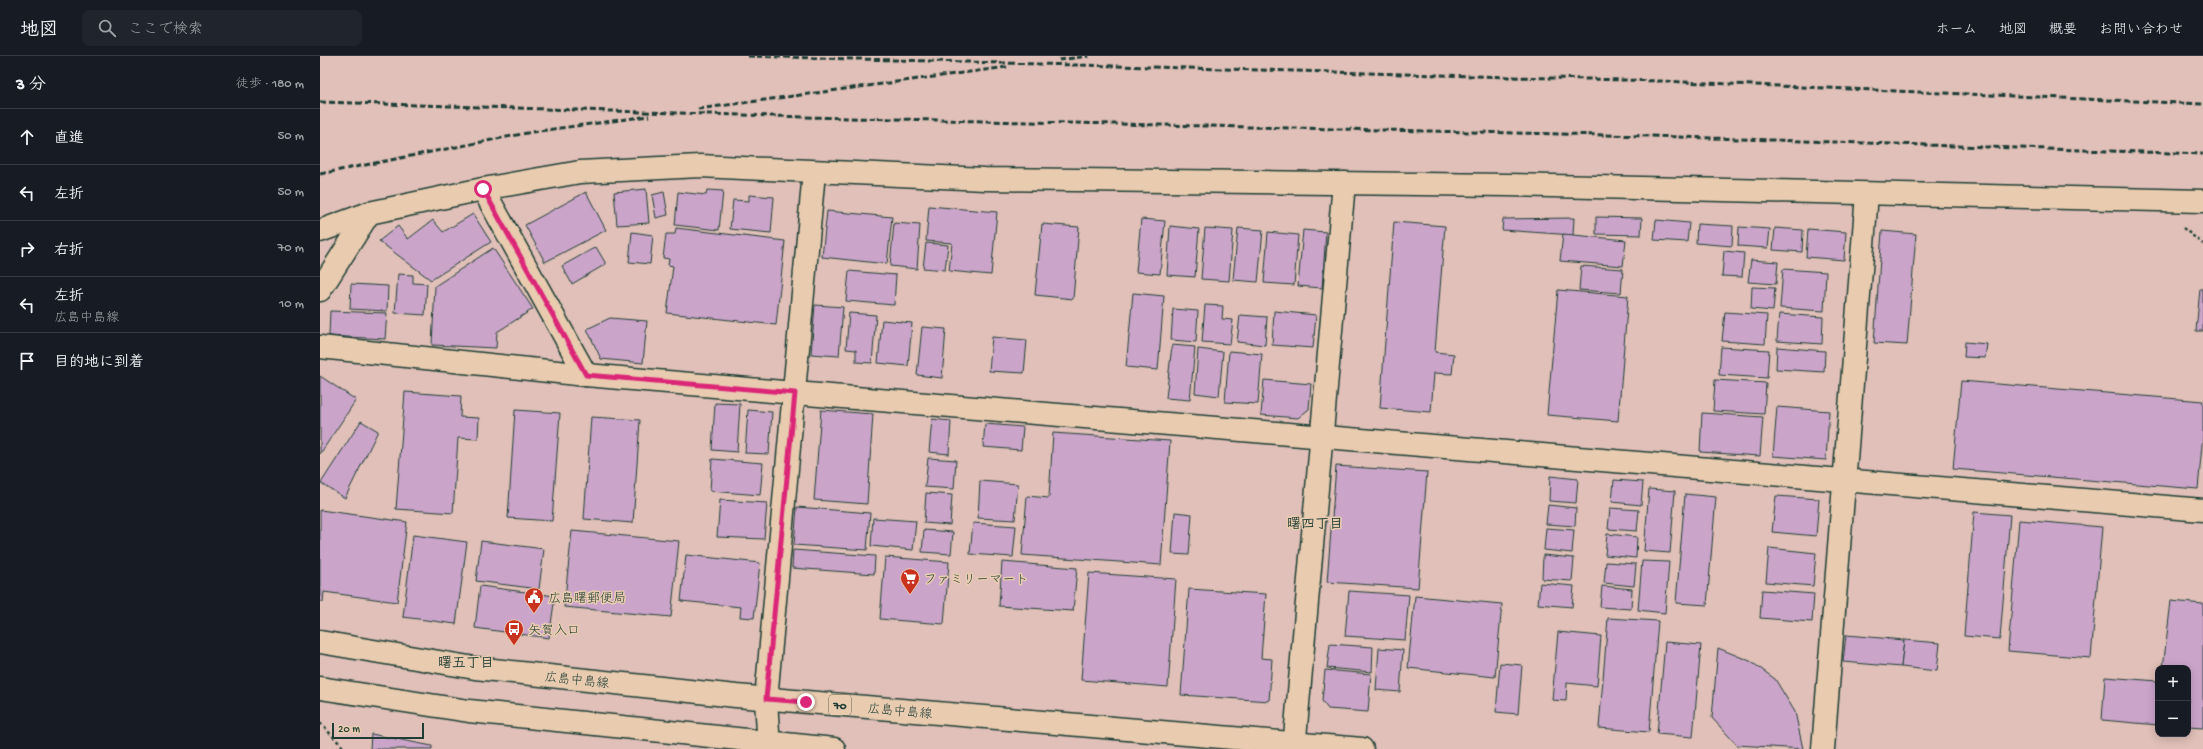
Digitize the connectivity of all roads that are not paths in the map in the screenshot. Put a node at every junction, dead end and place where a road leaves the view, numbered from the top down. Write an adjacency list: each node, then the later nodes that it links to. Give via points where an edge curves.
1 (814, 172): 2 (street, via 985,179); 3 (street, via 700,166 580,172); 11 (street)
2 (1344, 183): 4 (street); 12 (street)
3 (483, 189): 6 (street); 10 (street)
4 (1867, 194): 5 (street); 13 (street)
5 (2203, 201)
6 (368, 213): 7 (street); 8 (street)
7 (320, 231)
8 (320, 290)
9 (320, 347): 10 (street)
10 (586, 375): 11 (street)
11 (795, 393): 12 (street); 17 (street)
12 (1321, 437): 13 (street); 19 (street)
13 (1844, 480): 14 (street); 22 (street)
14 (2203, 510)
15 (320, 642): 17 (street, 広島中島線 / 70, via 475,668)
16 (320, 688): 18 (street, via 469,711)
17 (766, 699): 18 (street); 19 (street, 広島中島線 / 70)
18 (769, 746): 20 (street)
19 (1294, 746): 21 (street, 広島中島線 / 70)
20 (834, 749)
21 (1362, 749)
22 (1823, 749)

